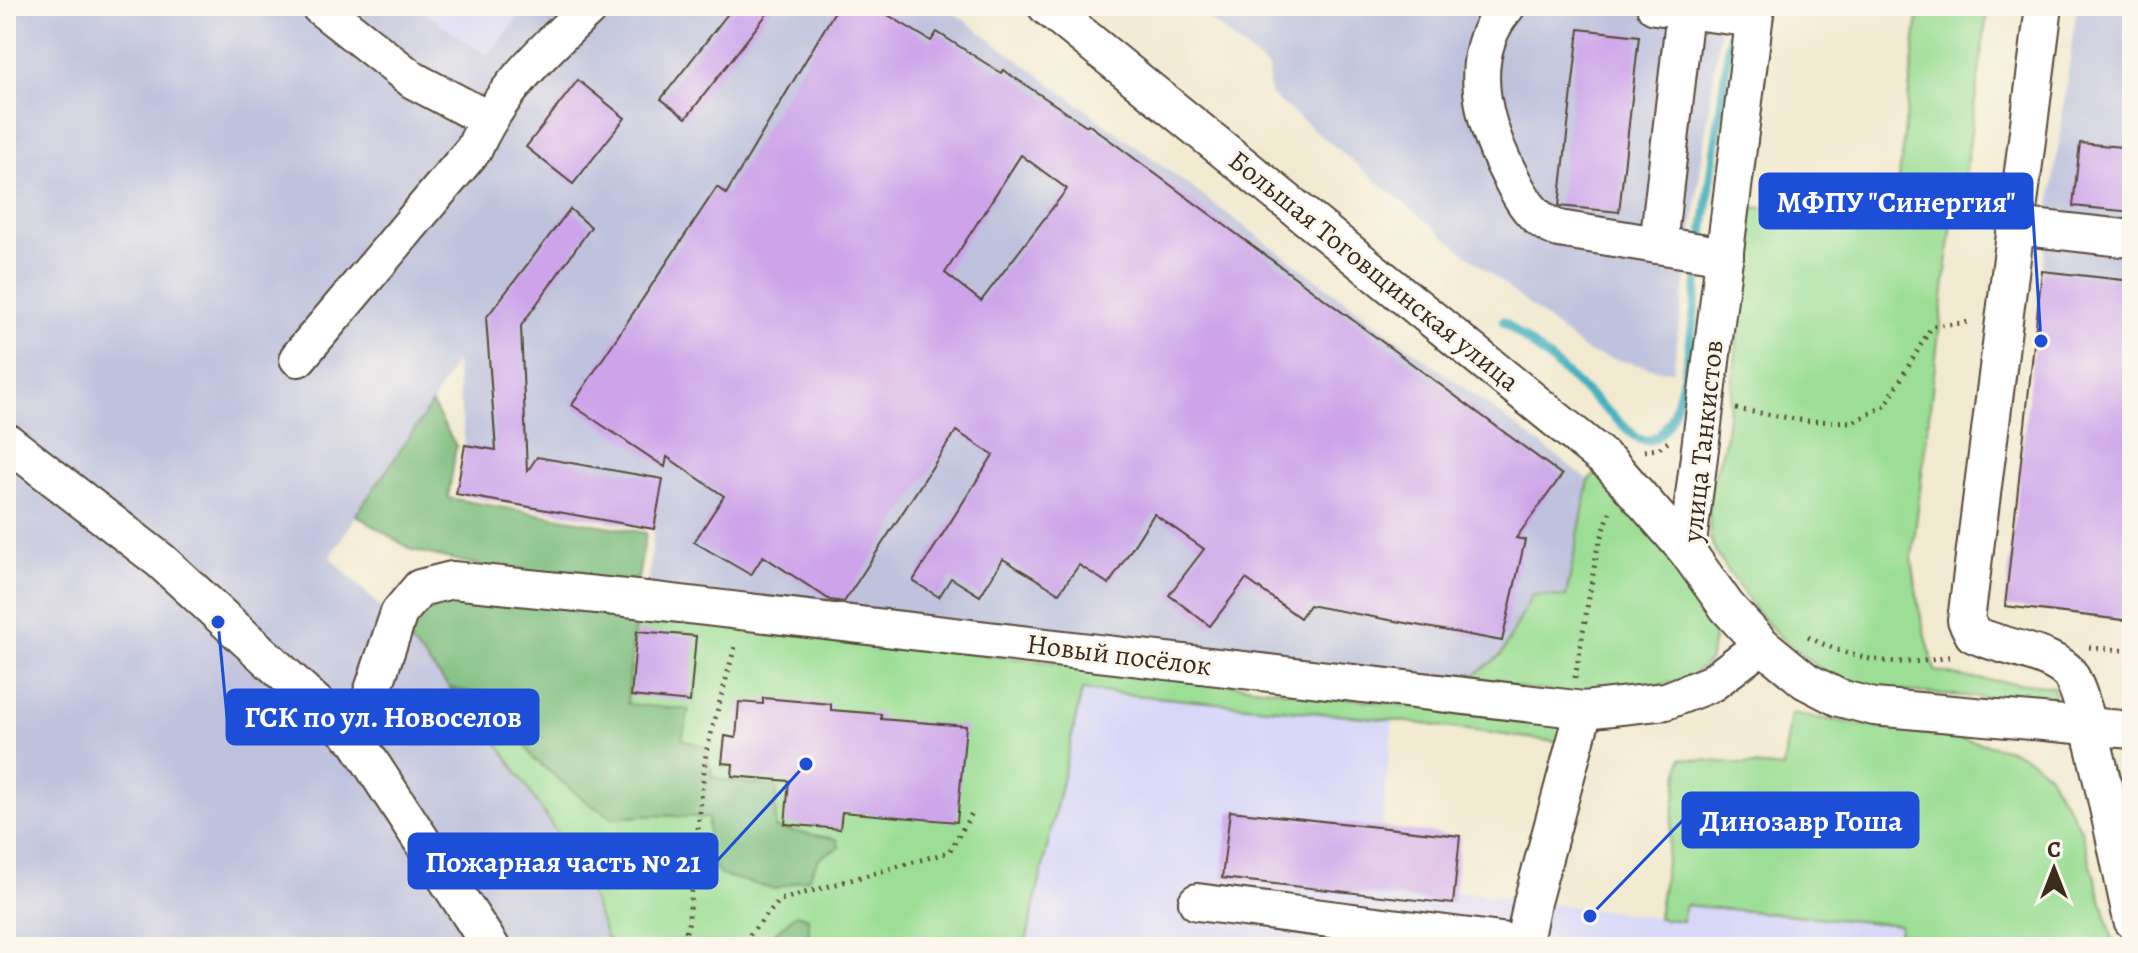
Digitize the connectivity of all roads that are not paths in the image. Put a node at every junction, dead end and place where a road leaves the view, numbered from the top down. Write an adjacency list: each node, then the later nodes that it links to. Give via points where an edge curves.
1 (319, 6): 8 (street, via 413,80)
2 (591, 6): 8 (street, via 542,52)
3 (1046, 6): 15 (street, Большая Тоговщинская улица, via 1569,427 1611,464)
4 (1507, 6): 11 (street, via 1487,44 1482,102 1493,142 1526,204 1551,227)
5 (2044, 6): 9 (street)
6 (1670, 9): 7 (street); 11 (street)
7 (1755, 12): 12 (street, улица Танкистов)
8 (487, 119): 13 (street, via 474,149)
9 (2015, 226): 10 (street); 18 (street, via 1966,620 1973,634 2067,670)
10 (2132, 239)
11 (1658, 245): 12 (street)
12 (1725, 256): 15 (street, улица Танкистов)
13 (298, 358)
14 (6, 441): 20 (street, via 161,561)
15 (1687, 551): 16 (street, улица Танкистов)
16 (1762, 645): 17 (street, Новый посёлок, via 1712,683 1666,701); 18 (street, улица Танкистов, via 1806,681 1839,698 1874,707)
17 (1584, 710): 20 (street, Новый посёлок, via 452,580 420,588 399,613); 23 (street)
18 (2088, 726): 19 (street, улица Танкистов); 22 (street)
19 (2132, 730)
20 (356, 740): 24 (street)
21 (1197, 902): 23 (street)
22 (2132, 920)
23 (1524, 946)
24 (491, 947)

